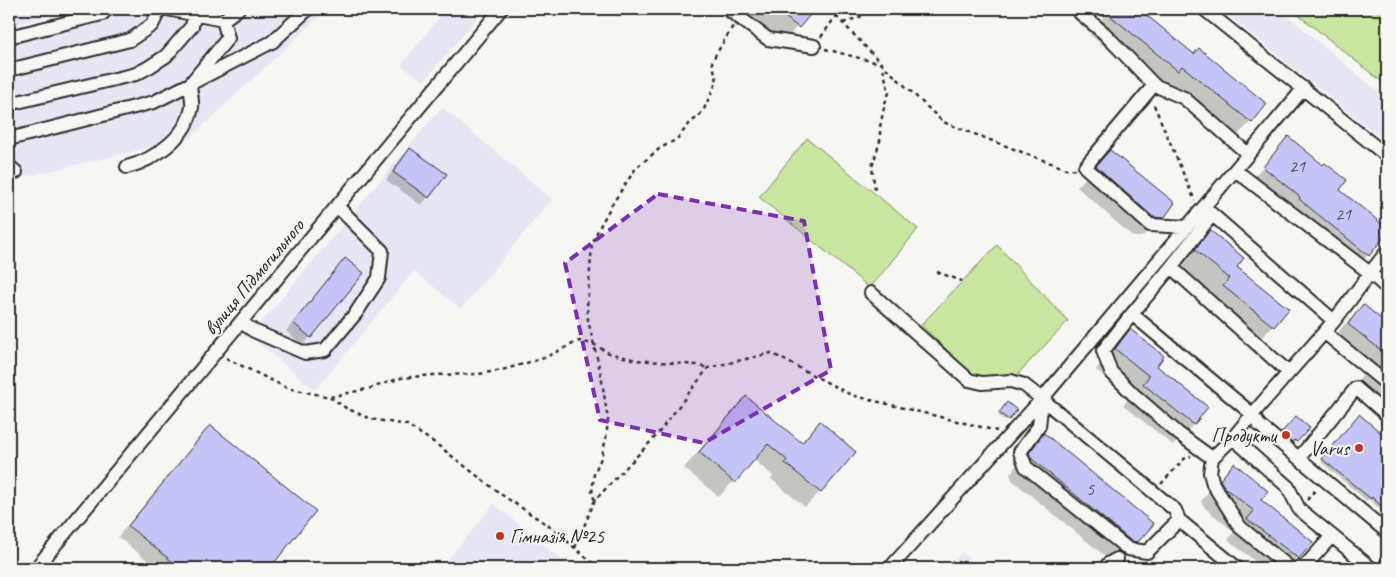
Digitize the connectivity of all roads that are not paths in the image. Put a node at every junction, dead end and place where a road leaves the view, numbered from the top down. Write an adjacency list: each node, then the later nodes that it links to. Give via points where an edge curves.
1 (107, 9): 12 (street, via 102,14)
2 (160, 9): 14 (street, via 152,25 130,40)
3 (168, 9): 9 (street)
4 (238, 9): 11 (street)
5 (308, 9): 15 (street, via 272,42)
6 (501, 9): 24 (street, вулиця Підмогильного)
7 (728, 9): 13 (street, via 768,39)
8 (1204, 9): 17 (street)
9 (198, 12): 11 (street); 18 (street, via 192,26 166,56 149,68 136,74)
10 (1080, 13): 16 (street)
11 (223, 20): 15 (street, via 228,38)
12 (9, 38)
13 (814, 46)
14 (9, 70)
15 (190, 84): 19 (street, via 154,102); 22 (street, via 192,106 186,127 157,153 141,164)
16 (1154, 85): 20 (street, via 1184,98); 26 (street, via 1085,168 1150,225)
17 (1304, 88): 20 (street); 21 (street)
18 (9, 104)
19 (9, 139)
20 (1248, 154): 23 (street)
21 (1387, 156)
22 (127, 168)
23 (1235, 170): 25 (street); 29 (street)
24 (337, 206): 34 (street, вулиця Підмогильного); 34 (street, via 382,251 379,278 356,313 325,350 305,353)
25 (1205, 211): 26 (street); 28 (street); 33 (street)
26 (1187, 227): 38 (street)
27 (1387, 252): 29 (street)
28 (1171, 267): 32 (street); 36 (street)
29 (1370, 273): 30 (street); 33 (street)
30 (1387, 288)
31 (871, 293): 38 (street, via 969,380 982,383 1011,381 1024,385)
32 (1132, 314): 39 (street); 42 (street, via 1103,351 1111,372 1179,434)
33 (1334, 320): 35 (street)
34 (241, 322): 48 (street, вулиця Підмогильного)
35 (1324, 332): 36 (street); 37 (street)
36 (1288, 372): 39 (street)
37 (1387, 384)
38 (1042, 398): 44 (street, via 1175,510); 44 (street, via 1039,426 1020,452 1026,467 1128,549 1147,552); 49 (street)
39 (1252, 414): 41 (street); 43 (street, via 1258,425)
40 (1387, 415): 43 (street, via 1356,388)
41 (1233, 438): 42 (street); 46 (street, via 1288,487 1299,509)
42 (1212, 458): 52 (street, via 1210,473 1213,484 1240,527)
43 (1299, 458): 45 (street)
44 (1179, 520): 51 (street)
45 (1387, 532)
46 (1332, 536): 53 (street, via 1305,566); 54 (street)
47 (1117, 559): 50 (street)
48 (36, 568)
49 (890, 568)
50 (1105, 568)
51 (1237, 568)
52 (1290, 568)
53 (1299, 568)
54 (1370, 568)

